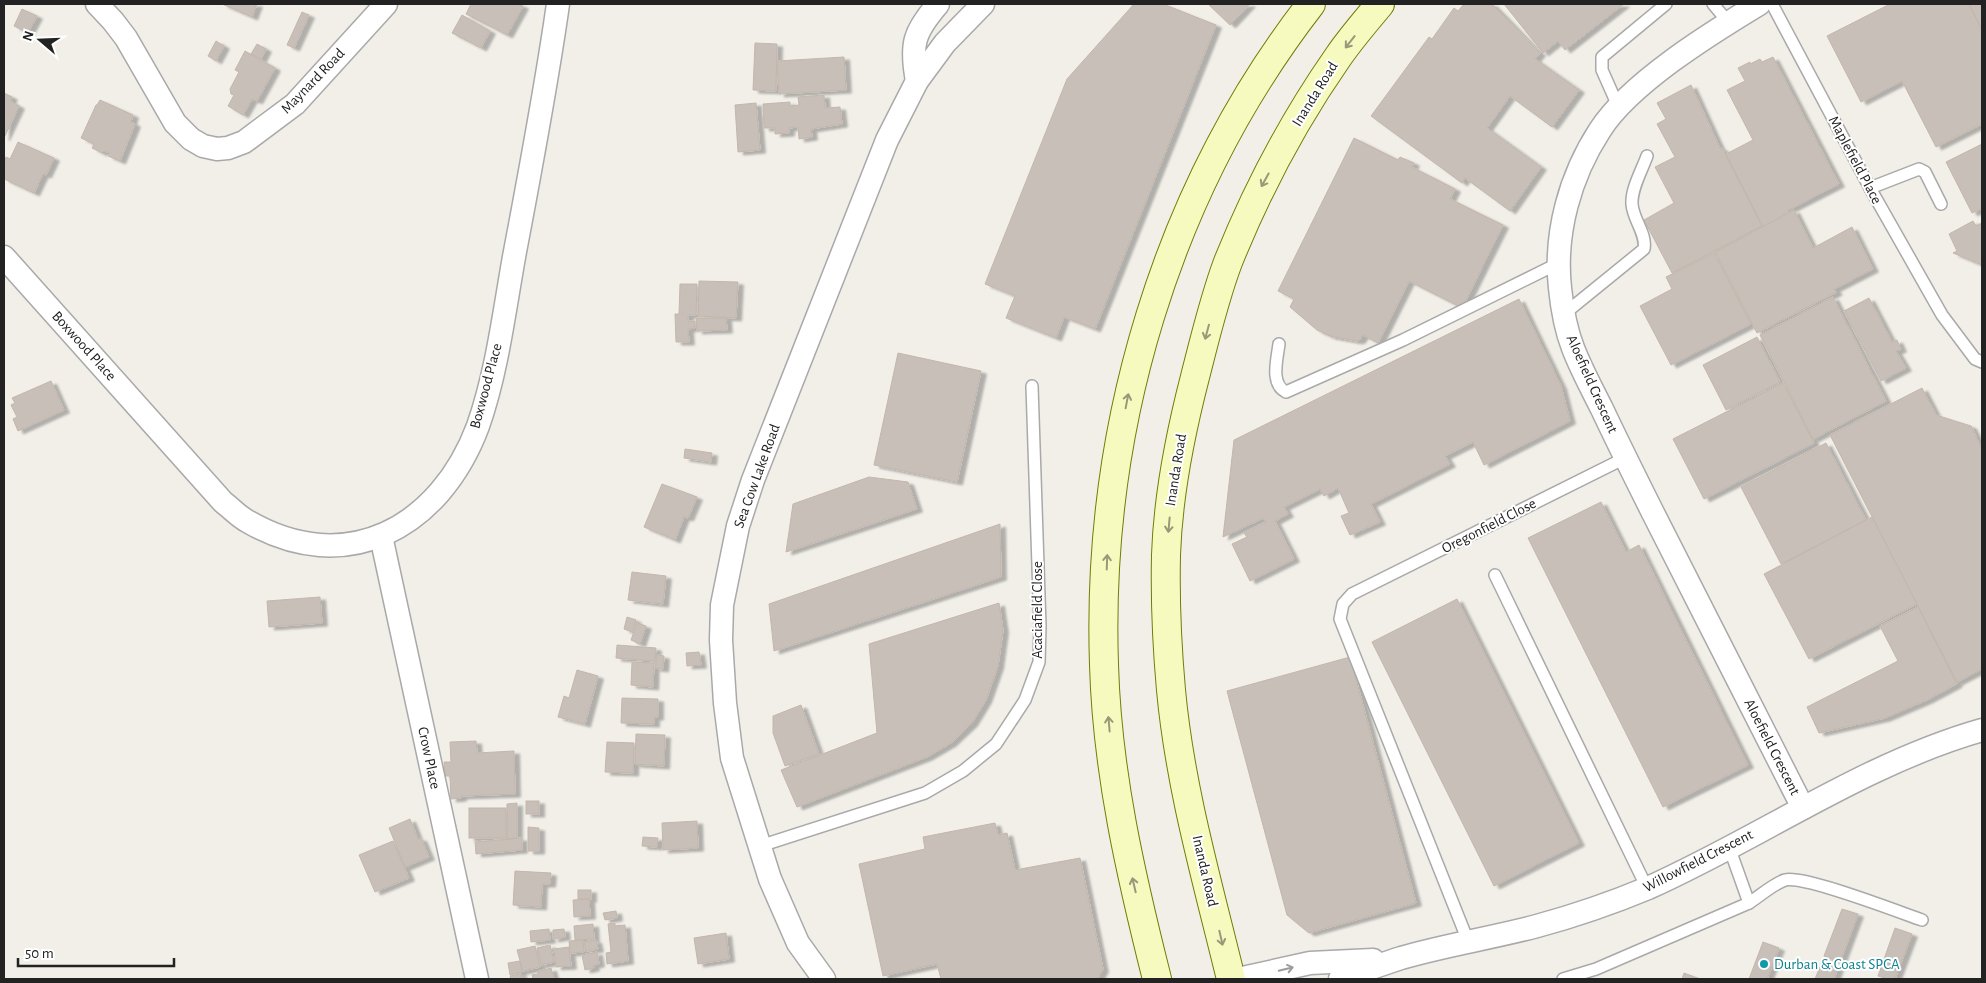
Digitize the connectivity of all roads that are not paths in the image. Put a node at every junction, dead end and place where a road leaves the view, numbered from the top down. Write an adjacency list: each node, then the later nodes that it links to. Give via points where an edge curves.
1 (97, 4): 2 (street, Maynard Road, via 126,38 175,123 191,139 217,149 244,142 295,104)
2 (386, 4)
3 (558, 4): 25 (street, Boxwood Place, via 499,342 478,426 462,460 446,483 422,510 401,527)
4 (938, 4): 13 (street, via 917,34 913,60)
5 (983, 4): 13 (street, Sea Cow Lake Road, via 945,43)
6 (1311, 4): 38 (main road, one-way to 6, via 1118,806 1104,664 1108,531 1115,473 1128,396 1153,305 1174,245 1207,170 1243,101)
7 (1380, 4): 39 (main road, Inanda Road, one-way to 39, via 1339,55 1297,122 1253,206 1228,264 1207,329 1174,472 1166,554 1171,691 1181,760)
8 (1666, 4): 14 (lane, via 1602,57 1602,70)
9 (1713, 4): 12 (lane)
10 (1759, 4): 12 (street, Aloefield Crescent)
11 (1772, 4): 16 (lane, Maplefield Place)
12 (1729, 23): 14 (street, Aloefield Crescent, via 1648,80)
13 (917, 81): 29 (street, Sea Cow Lake Road, via 887,140 753,480 729,568 722,605 721,640 728,730 732,758)
14 (1618, 106): 19 (street, Aloefield Crescent, via 1600,129 1570,193 1561,231)
15 (1647, 156): 20 (lane, via 1632,200 1645,242 1644,249)
16 (1870, 188): 17 (lane, via 1920,169 1925,172); 22 (lane, Maplefield Place, via 1942,315 1975,359)
17 (1941, 204)
18 (4, 257): 25 (street, Boxwood Place, via 223,502 246,520 276,535 307,544 337,546)
19 (1559, 263): 20 (street, Aloefield Crescent); 21 (lane, via 1403,340 1286,392 1280,389 1276,380)
20 (1564, 314): 24 (street, Aloefield Crescent, via 1572,347)
21 (1279, 344)
22 (1982, 362)
23 (1032, 386): 29 (lane, Acaciafield Close, via 1040,626 1039,662 1024,700 996,744 963,771 926,793)
24 (1625, 458): 28 (street, Aloefield Crescent); 34 (lane, Oregonfield Close, via 1352,594 1343,604 1340,620)
25 (381, 536): 36 (street, Crow Place)
26 (1495, 575): 31 (lane)
27 (1982, 730): 28 (street, Willowfield Crescent, via 1926,748)
28 (1803, 808): 30 (street, Willowfield Crescent)
29 (760, 846): 37 (street, Sea Cow Lake Road, via 770,879 798,943)
30 (1729, 847): 31 (street, Willowfield Crescent); 32 (lane)
31 (1647, 888): 34 (street, Willowfield Crescent, via 1555,920)
32 (1750, 903): 33 (lane, via 1780,882 1794,879); 42 (lane, via 1596,969)
33 (1922, 920)
34 (1468, 941): 35 (street, Willowfield Crescent)
35 (1401, 958): 40 (street, Willowfield Crescent, one-way to 35, via 1310,963); 41 (street, Willowfield Crescent)
36 (477, 979)
37 (824, 979)
38 (1157, 979)
39 (1231, 979)
40 (1238, 979)
41 (1340, 979)
42 (1563, 979)

